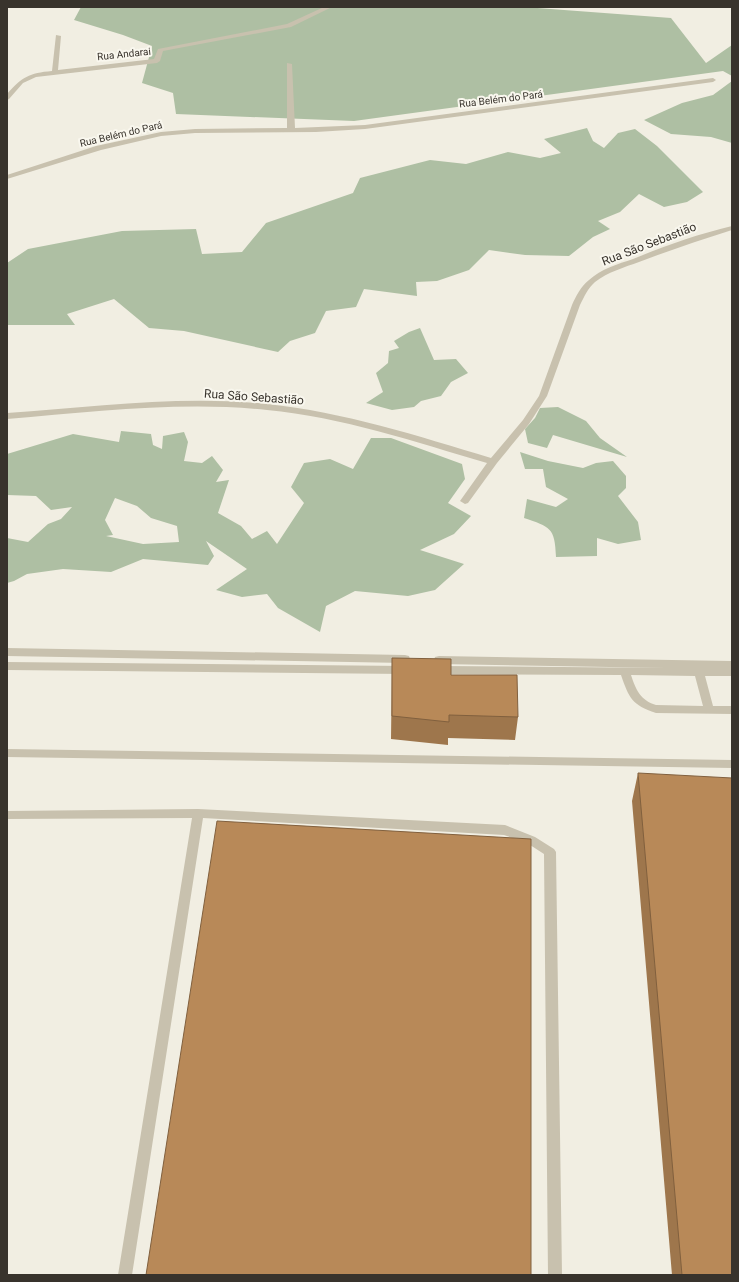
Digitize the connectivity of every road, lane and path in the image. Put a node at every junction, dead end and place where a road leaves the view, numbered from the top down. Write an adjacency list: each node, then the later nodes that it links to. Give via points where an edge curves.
1 (329, 7): 4 (street, Rua Andarai, via 289,26 160,50 157,61)
2 (58, 36): 4 (street)
3 (289, 64): 7 (street)
4 (55, 71): 6 (street, Rua Andarai, via 27,77)
5 (713, 80): 7 (street, Rua Belém do Pará, via 399,123)
6 (7, 98)
7 (291, 130): 8 (street, Rua Belém do Pará, via 196,131 147,137 99,148)
8 (7, 177)
9 (732, 228): 11 (street, Rua São Sebastião, via 638,260 598,277 588,285 579,298 543,396 522,428)
10 (7, 416): 11 (street, Rua São Sebastião, via 189,405 266,407 369,425)
11 (493, 462): 12 (street, Rua São Sebastião)
12 (466, 501)
13 (7, 652): 14 (street)
14 (413, 659)
15 (429, 660): 16 (street)
16 (732, 665)
17 (7, 666): 18 (street)
18 (625, 672): 19 (street); 21 (street, via 636,700 645,706 656,709)
19 (699, 672): 20 (street); 21 (street)
20 (732, 672)
21 (709, 710): 22 (street)
22 (732, 710)
23 (7, 753): 24 (street)
24 (732, 764)
25 (198, 813): 26 (street); 27 (street); 28 (street, via 505,830 531,840 550,852)
26 (7, 815)
27 (126, 1275)
28 (555, 1275)

